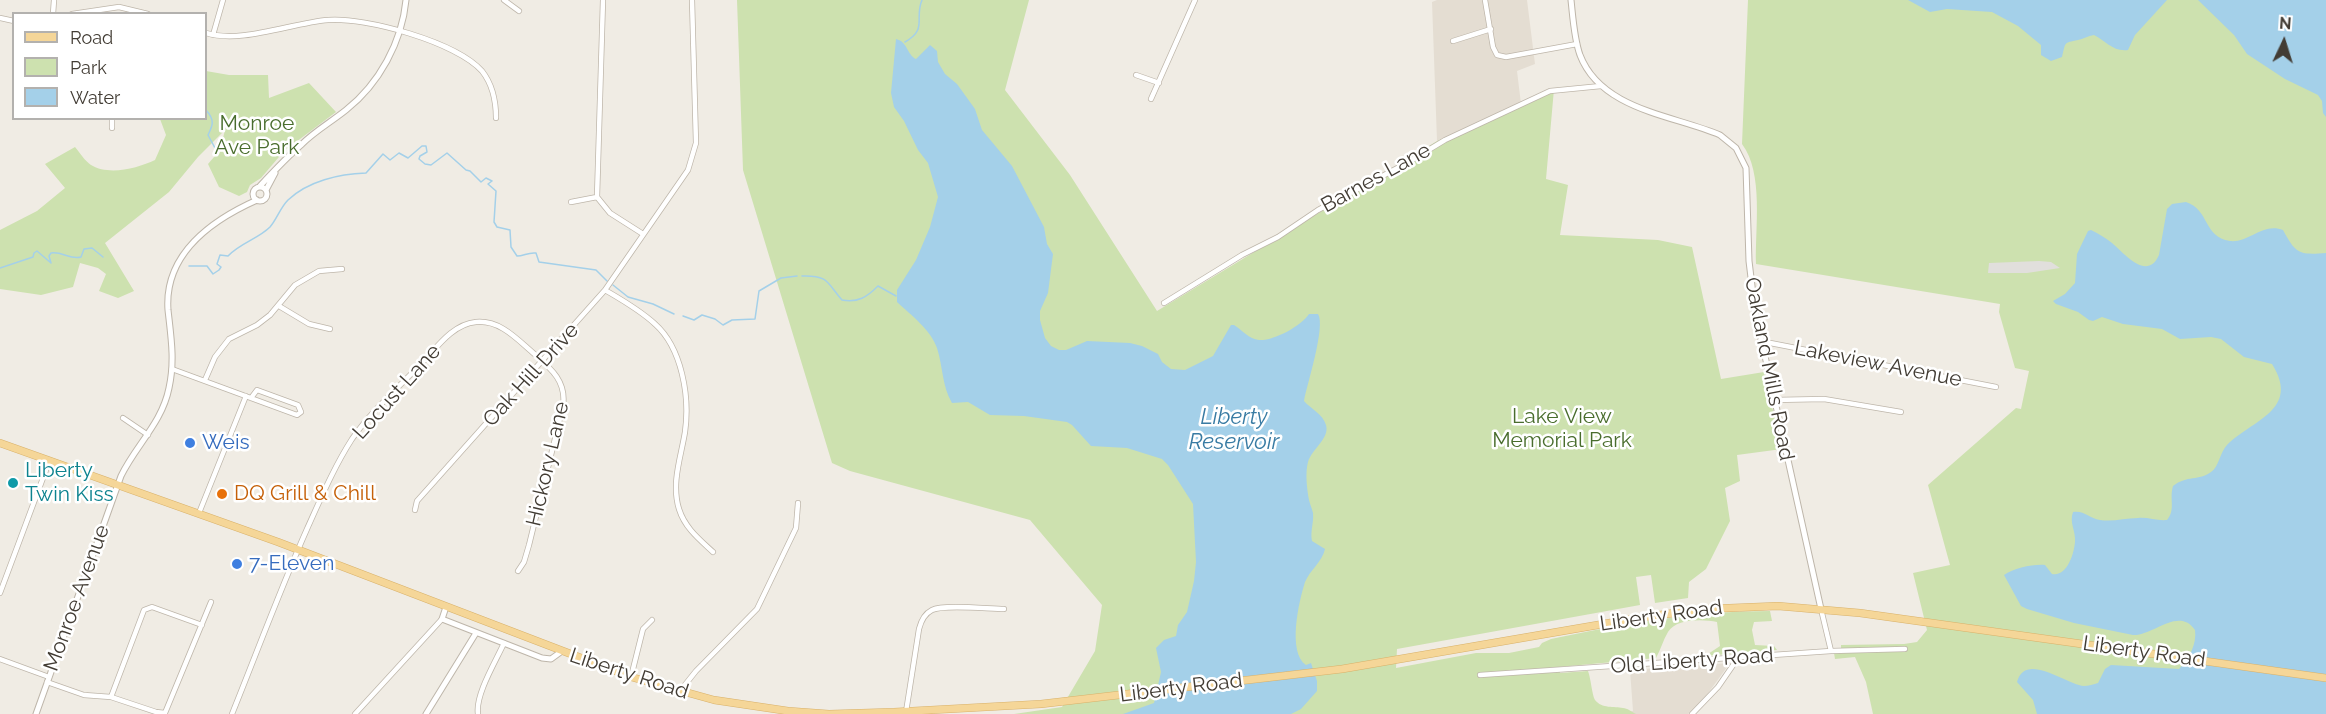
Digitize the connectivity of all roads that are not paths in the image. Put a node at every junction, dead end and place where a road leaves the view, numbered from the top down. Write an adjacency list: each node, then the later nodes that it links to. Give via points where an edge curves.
1 (223, 0): 15 (street)
2 (406, 0): 13 (street, Monroe Avenue)
3 (504, 0): 9 (street)
4 (603, 0): 27 (street)
5 (692, 0): 31 (street, Oak Hill Drive, via 695,151 688,170)
6 (1195, 0): 19 (street)
7 (1485, 0): 12 (street)
8 (1571, 0): 17 (street, Oakland Mills Road)
9 (519, 11)
10 (88, 12): 11 (street, via 120,8)
11 (139, 12)
12 (1491, 29): 16 (street); 17 (street, via 1494,51 1503,57)
13 (400, 32): 15 (street, via 376,24 329,20 240,35); 22 (street, via 451,49 470,60 482,71 494,93); 25 (street, Monroe Avenue, via 368,88 301,144)
14 (207, 33): 15 (street)
15 (213, 35)
16 (1454, 41)
17 (1577, 44): 20 (street, Oakland Mills Road)
18 (1136, 75): 19 (street)
19 (1159, 83): 21 (street)
20 (1600, 86): 34 (street, Barnes Lane, via 1550,91 1445,140 1318,210); 37 (street, Oakland Mills Road, via 1626,101 1720,135 1739,152 1748,175 1749,269)
21 (1151, 99)
22 (496, 118)
23 (112, 120): 24 (street)
24 (112, 128)
25 (263, 188): 26 (street, Monroe Avenue, via 255,188); 28 (street, Monroe Avenue, via 267,195)
26 (253, 193): 28 (street); 30 (street, Monroe Avenue)
27 (597, 197): 29 (street); 31 (street, via 610,213)
28 (257, 200): 30 (street, Monroe Avenue)
29 (571, 202)
30 (244, 206): 39 (street, Monroe Avenue, via 201,233 176,268 168,308)
31 (643, 234): 33 (street, Oak Hill Drive)
32 (342, 268): 35 (street, via 319,271 303,279)
33 (605, 290): 38 (street, Oak Hill Drive); 54 (street, via 656,325 674,351 687,409 676,499 689,529)
34 (1164, 303)
35 (279, 306): 36 (street, via 309,324); 40 (street, via 257,325 229,339)
36 (330, 329)
37 (1760, 341): 41 (street, Lakeview Avenue); 43 (street, Oakland Mills Road)
38 (543, 362): 51 (street, Oak Hill Drive, via 417,501); 53 (street, Locust Lane, via 497,325 475,322 451,333 353,438); 55 (street, Hickory Lane, via 558,378 565,394 526,555)
39 (172, 369): 40 (street); 46 (street, Monroe Avenue, via 166,401)
40 (205, 380): 42 (street)
41 (1996, 387)
42 (249, 397): 42 (street, via 297,416 301,412 298,405 257,390); 52 (street)
43 (1774, 400): 44 (street, via 1831,400); 60 (street, Oakland Mills Road)
44 (1902, 412)
45 (123, 418): 46 (street)
46 (148, 435): 49 (street, Monroe Avenue, via 128,462)
47 (0, 443): 48 (main road, Liberty Road)
48 (49, 462): 49 (main road, Liberty Road); 56 (street)
49 (117, 486): 52 (main road, Liberty Road); 74 (street, Monroe Avenue)
50 (798, 503): 75 (street, via 796,528 757,609 696,671)
51 (414, 510)
52 (198, 513): 53 (main road, Liberty Road)
53 (298, 550): 58 (main road, Liberty Road); 80 (street, Locust Lane)
54 (713, 552)
55 (518, 571)
56 (0, 593)
57 (211, 602): 63 (street)
58 (446, 607): 61 (street); 67 (main road, Liberty Road)
59 (1004, 609): 77 (street, via 942,608 923,618)
60 (1821, 609): 68 (street, Oakland Mills Road); 73 (main road, Liberty Road); 77 (main road, Liberty Road, via 1736,607 1674,612 1342,669 1011,707)
61 (442, 619): 64 (street); 81 (street)
62 (652, 620): 72 (street, via 642,629)
63 (202, 625): 76 (street, via 165,713); 76 (street, via 147,607)
64 (476, 633): 65 (street); 82 (street)
65 (504, 643): 67 (street, via 546,660); 83 (street, via 481,695)
66 (1905, 649): 68 (street, Old Liberty Road)
67 (562, 651): 72 (main road, Liberty Road)
68 (1831, 651): 69 (street, Old Liberty Road)
69 (1738, 658): 71 (street, Old Liberty Road); 84 (street)
70 (0, 659): 74 (street)
71 (1480, 675)
72 (631, 677): 75 (main road, Liberty Road)
73 (2326, 678)
74 (48, 679): 76 (street, via 84,695); 79 (street, Monroe Avenue)
75 (682, 692): 78 (main road, Liberty Road)
76 (111, 697)
77 (906, 712): 78 (main road, Liberty Road)
78 (796, 713)
79 (36, 714)
80 (232, 714)
81 (356, 714)
82 (426, 714)
83 (478, 714)
84 (1692, 714)

